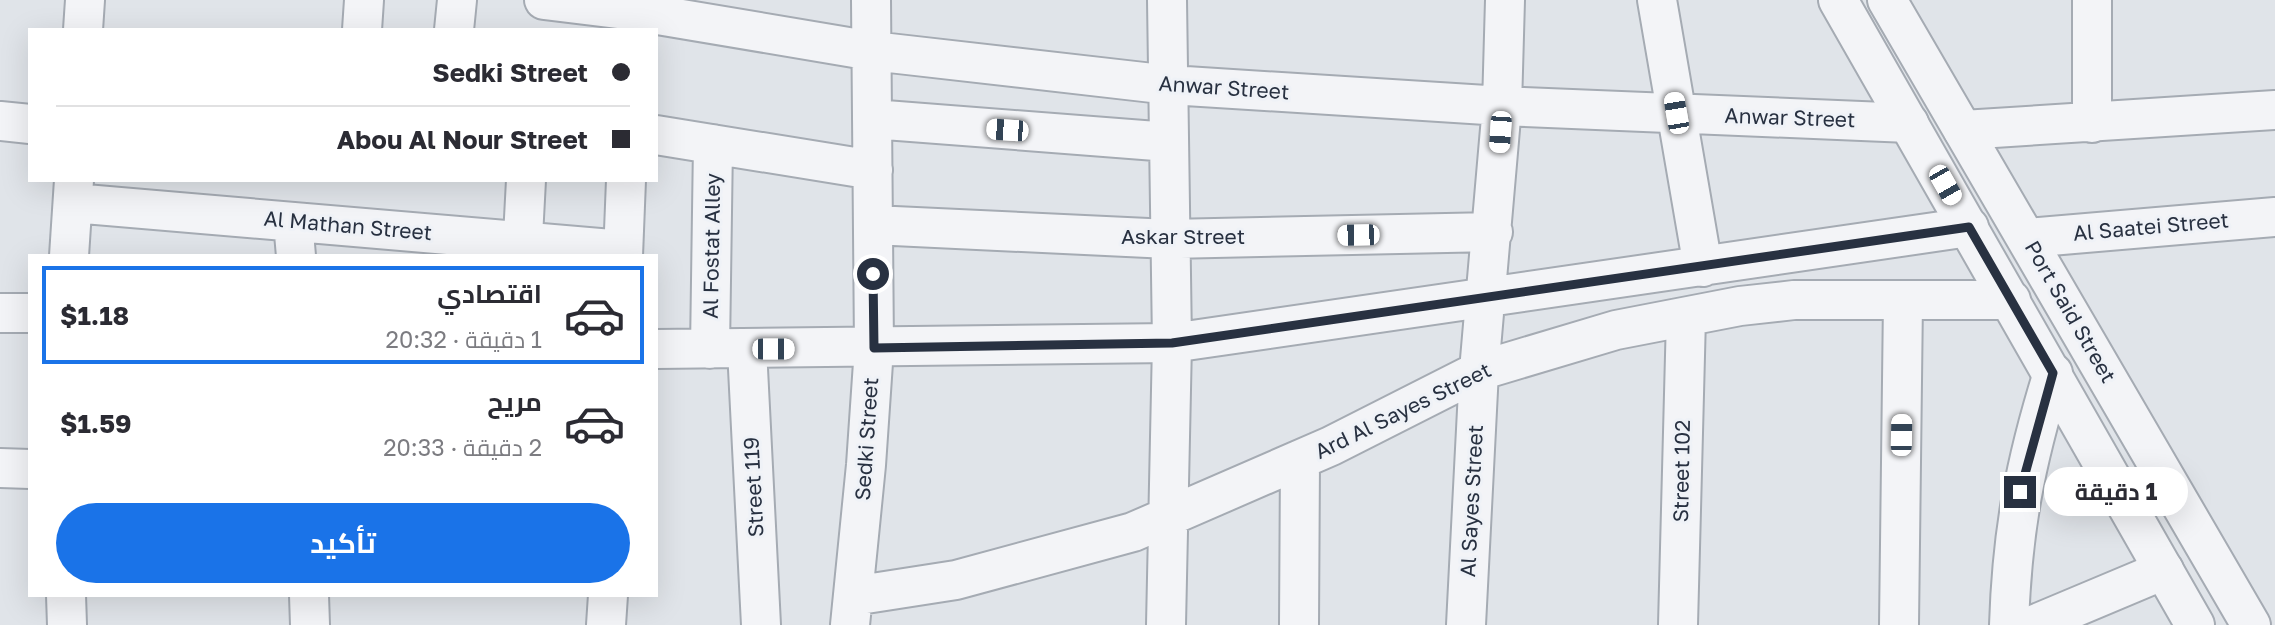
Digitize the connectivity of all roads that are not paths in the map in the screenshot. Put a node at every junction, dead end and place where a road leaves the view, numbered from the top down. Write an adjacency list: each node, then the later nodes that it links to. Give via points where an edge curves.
1 (85, 0): 14 (street)
2 (365, 0): 15 (street)
3 (457, 0): 16 (street)
4 (535, 0): 17 (street)
5 (544, 0): 13 (street, Anwar Street)
6 (871, 0): 18 (street, Sedki Street)
7 (1167, 0): 19 (street)
8 (1505, 0): 20 (street, Al Sayes Street)
9 (1657, 0): 22 (street)
10 (1838, 0): 25 (street)
11 (1887, 0): 28 (street, Port Said Street)
12 (2092, 0): 26 (street)
13 (634, 14): 18 (street, Anwar Street)
14 (83, 28)
15 (362, 28)
16 (454, 28)
17 (533, 28)
18 (872, 51): 19 (street, Anwar Street); 23 (street, Sedki Street)
19 (1170, 85): 20 (street, Anwar Street); 30 (street)
20 (1502, 106): 22 (street, Anwar Street); 39 (street, Al Sayes Street)
21 (2275, 110): 26 (street)
22 (1676, 113): 25 (street, Anwar Street); 46 (street)
23 (872, 120): 30 (street); 32 (street, Sedki Street)
24 (0, 121): 27 (street)
25 (1909, 123): 38 (street)
26 (2092, 123): 28 (street)
27 (28, 124)
28 (1963, 130): 40 (street, Port Said Street)
29 (658, 135): 31 (street)
30 (1169, 142): 42 (street)
31 (713, 144): 32 (street); 56 (street, Al Fostat Alley)
32 (873, 170): 37 (street, Sedki Street)
33 (526, 182): 43 (street)
34 (626, 182): 44 (street)
35 (73, 191): 41 (street, Al Mathan Street); 45 (street)
36 (2275, 218): 40 (street, Al Saatei Street)
37 (873, 225): 42 (street, Askar Street); 54 (street, Sedki Street)
38 (1969, 227): 46 (street); 49 (street)
39 (1493, 232): 42 (street, Askar Street); 47 (street, Al Sayes Street)
40 (2027, 238): 80 (street, Port Said Street)
41 (294, 239): 43 (street, Al Mathan Street)
42 (1169, 240): 53 (street)
43 (522, 248): 44 (street, Al Mathan Street)
44 (623, 253)
45 (69, 254)
46 (1703, 267): 47 (street)
47 (1488, 299): 53 (street); 57 (street, Al Sayes Street)
48 (1903, 300): 49 (street, Ard Al Sayes Street); 52 (street, Ard Al Sayes Street, via 1794,300); 76 (street)
49 (2011, 300): 58 (street)
50 (0, 313): 51 (street)
51 (28, 313)
52 (1686, 317): 57 (street, Ard Al Sayes Street, via 1604,333); 75 (street, Street 102)
53 (1172, 343): 54 (street); 62 (street)
54 (874, 348): 56 (street); 67 (street, Sedki Street)
55 (658, 349): 56 (street)
56 (729, 349): 71 (street, Street 119)
57 (1479, 372): 59 (street, Ard Al Sayes Street); 74 (street, Al Sayes Street)
58 (2053, 373): 63 (street); 77 (street, via 2020,492 2011,553)
59 (1300, 461): 62 (street, Ard Al Sayes Street); 73 (street)
60 (0, 468): 61 (street)
61 (28, 469)
62 (1169, 518): 67 (street, Ard Al Sayes Street, via 1096,544); 72 (street)
63 (2164, 570): 78 (street); 79 (street)
64 (66, 597): 68 (street)
65 (309, 597): 69 (street)
66 (608, 597): 70 (street)
67 (851, 610)
68 (67, 625)
69 (310, 625)
70 (606, 625)
71 (761, 625)
72 (1166, 625)
73 (1299, 625)
74 (1466, 625)
75 (1678, 625)
76 (1899, 625)
77 (2009, 625)
78 (2033, 625)
79 (2195, 625)
80 (2251, 625)

